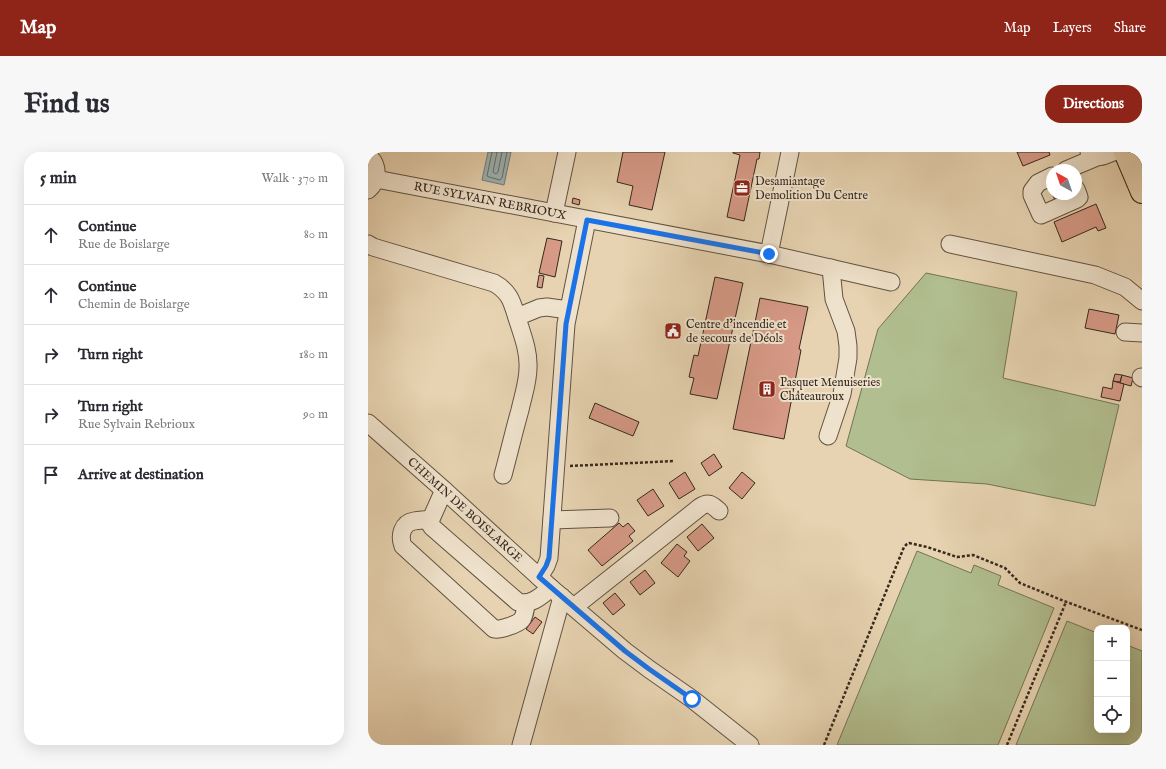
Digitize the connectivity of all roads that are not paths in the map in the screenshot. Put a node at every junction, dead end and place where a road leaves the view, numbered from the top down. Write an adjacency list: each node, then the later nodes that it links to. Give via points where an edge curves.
1 (567, 152): 12 (street)
2 (790, 152): 16 (street)
3 (1113, 152): 5 (street, via 1102,157)
4 (1125, 152): 10 (main road)
5 (1093, 154): 7 (street)
6 (368, 155): 9 (street, via 376,166 377,173)
7 (1077, 164)
8 (1046, 179): 11 (street, via 1032,190 1041,215)
9 (372, 185): 12 (street, RUE SYLVAIN REBRIOUX)
10 (1142, 192)
11 (1076, 200)
12 (554, 213): 13 (street, RUE SYLVAIN REBRIOUX)
13 (587, 220): 16 (street, RUE SYLVAIN REBRIOUX); 20 (street)
14 (368, 244): 21 (street, via 494,284 508,295)
15 (950, 244): 19 (street, via 1095,275 1125,287)
16 (769, 254): 17 (street, RUE SYLVAIN REBRIOUX)
17 (831, 268): 18 (street, RUE SYLVAIN REBRIOUX); 25 (street, via 834,299 846,331 848,352 842,394)
18 (892, 282)
19 (1142, 302)
20 (568, 310): 21 (street, via 539,308); 31 (street)
21 (516, 317): 26 (street, via 527,354 528,368)
22 (1125, 332): 23 (street)
23 (1142, 333)
24 (368, 423): 27 (street, CHEMIN DE BOISLARGE)
25 (828, 436)
26 (504, 475)
27 (444, 490): 30 (street); 32 (street, CHEMIN DE BOISLARGE)
28 (720, 511): 33 (street, via 711,504 700,506)
29 (610, 518): 31 (street)
30 (431, 519): 34 (street, via 432,527 514,599); 34 (street, via 414,521 406,525 401,537 403,546 488,624 497,629 518,623 524,617)
31 (552, 520): 32 (street, via 549,558)
32 (539, 577): 33 (street, CHEMIN DE BOISLARGE)
33 (562, 597): 34 (street, via 538,598); 35 (street); 36 (street, CHEMIN DE BOISLARGE, via 631,655)
34 (526, 604)
35 (521, 745)
36 (750, 745)

